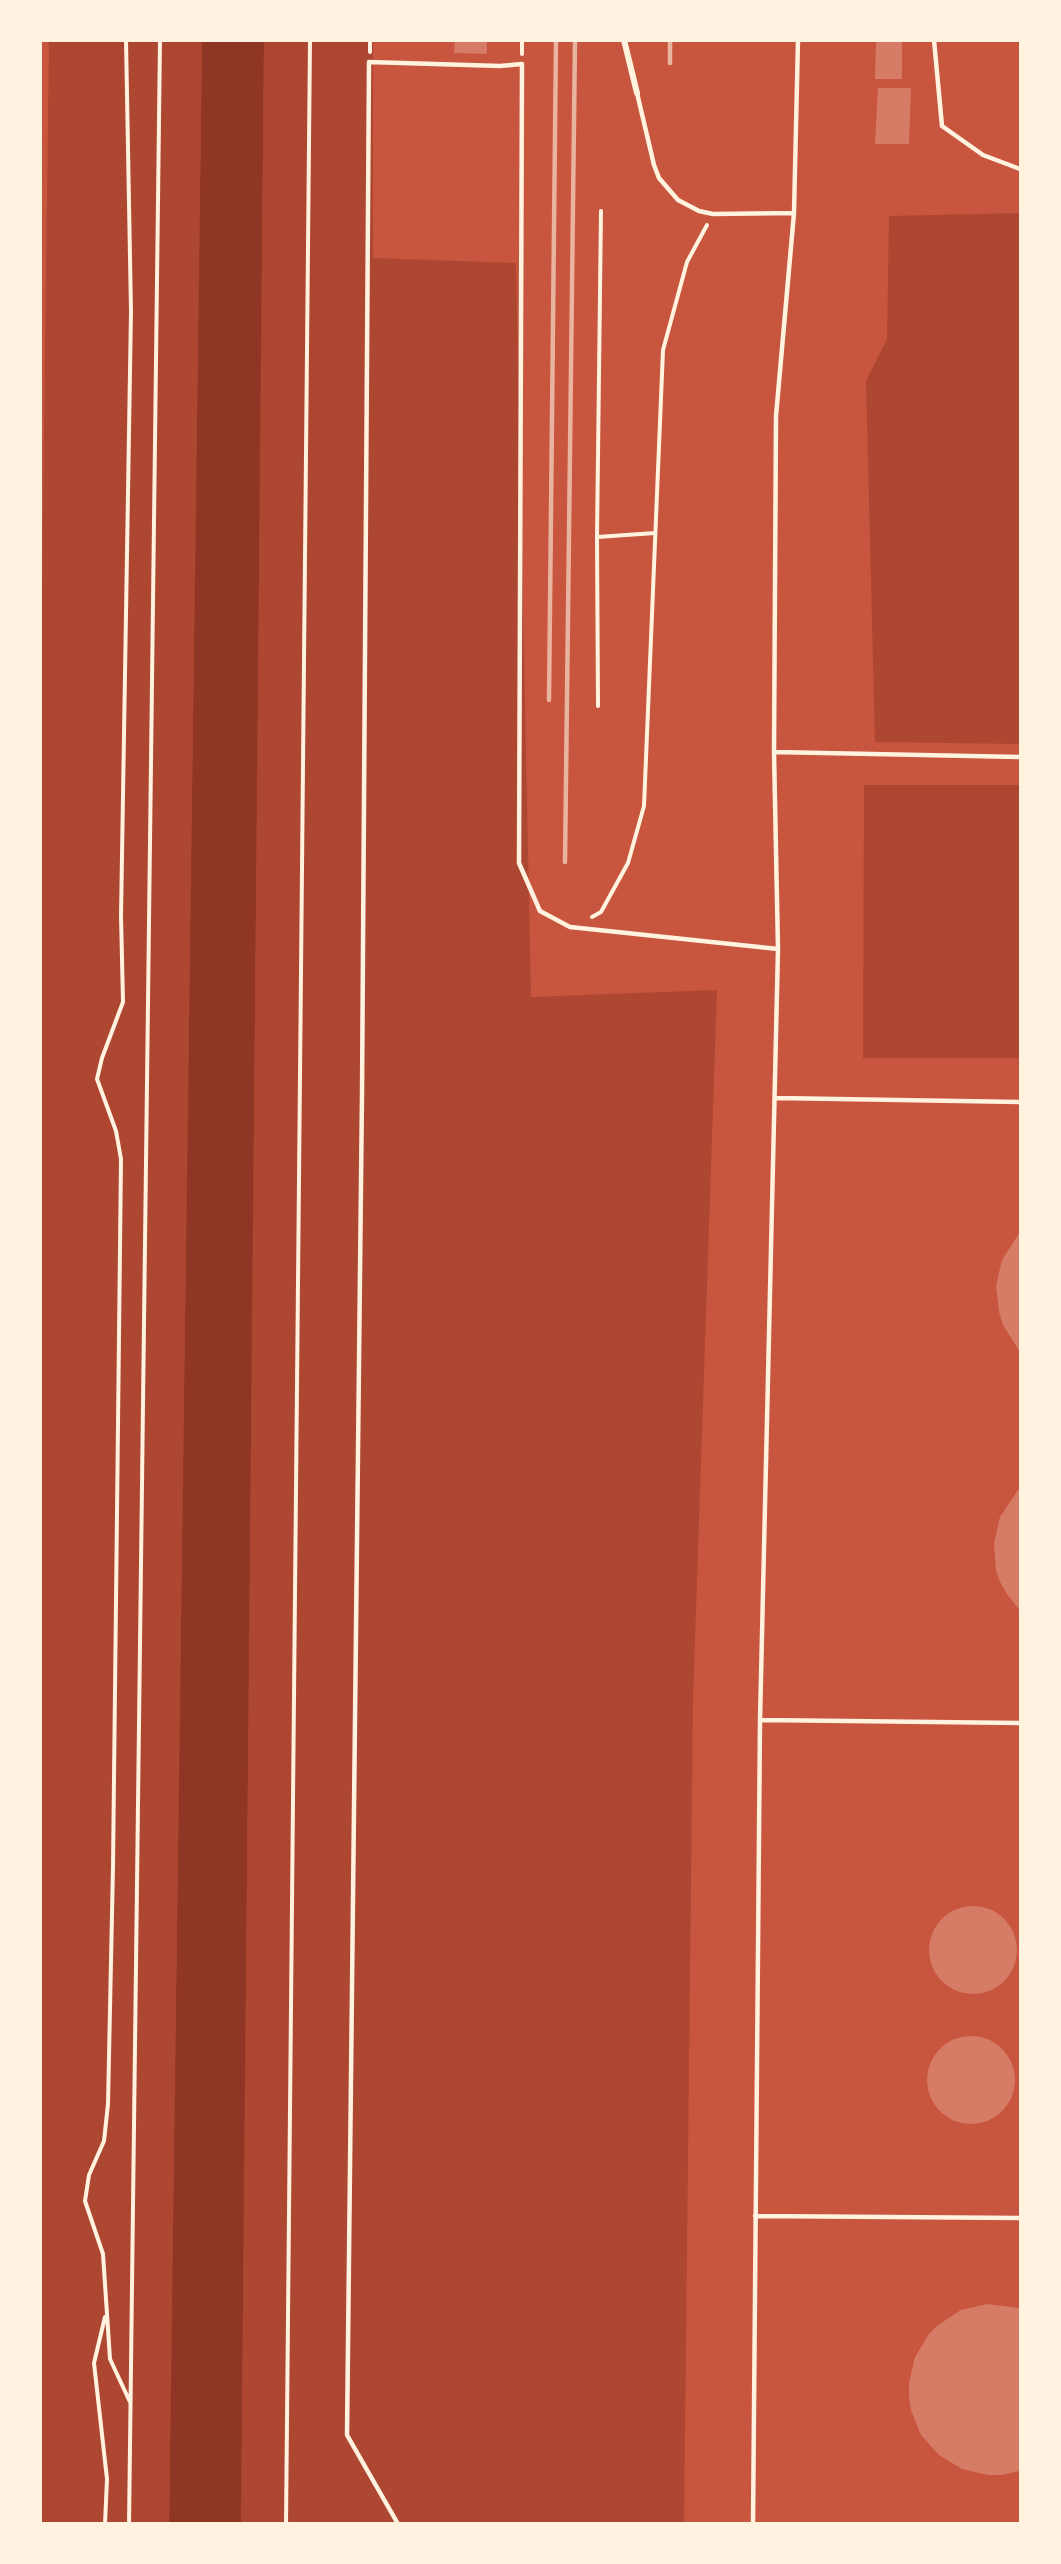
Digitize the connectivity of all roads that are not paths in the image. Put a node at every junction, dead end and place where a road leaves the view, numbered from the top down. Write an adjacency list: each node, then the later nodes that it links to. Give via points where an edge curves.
1 (624, 40): 4 (street)
2 (798, 40): 6 (lane)
3 (934, 40): 5 (lane, via 942,126 983,155)
4 (637, 93): 6 (lane, via 659,178 685,205 713,214)
5 (1020, 169)
6 (794, 213): 7 (lane, via 776,416)
7 (774, 752): 8 (lane); 9 (lane)
8 (1020, 757)
9 (778, 949): 10 (lane); 16 (lane, via 570,927 540,911 519,863 522,64 369,62 347,2435)
10 (776, 1098): 11 (lane); 12 (lane)
11 (1020, 1102)
12 (760, 1720): 13 (lane); 14 (lane)
13 (1020, 1723)
14 (755, 2216): 15 (lane); 17 (lane)
15 (1020, 2218)
16 (398, 2523)
17 (753, 2523)

